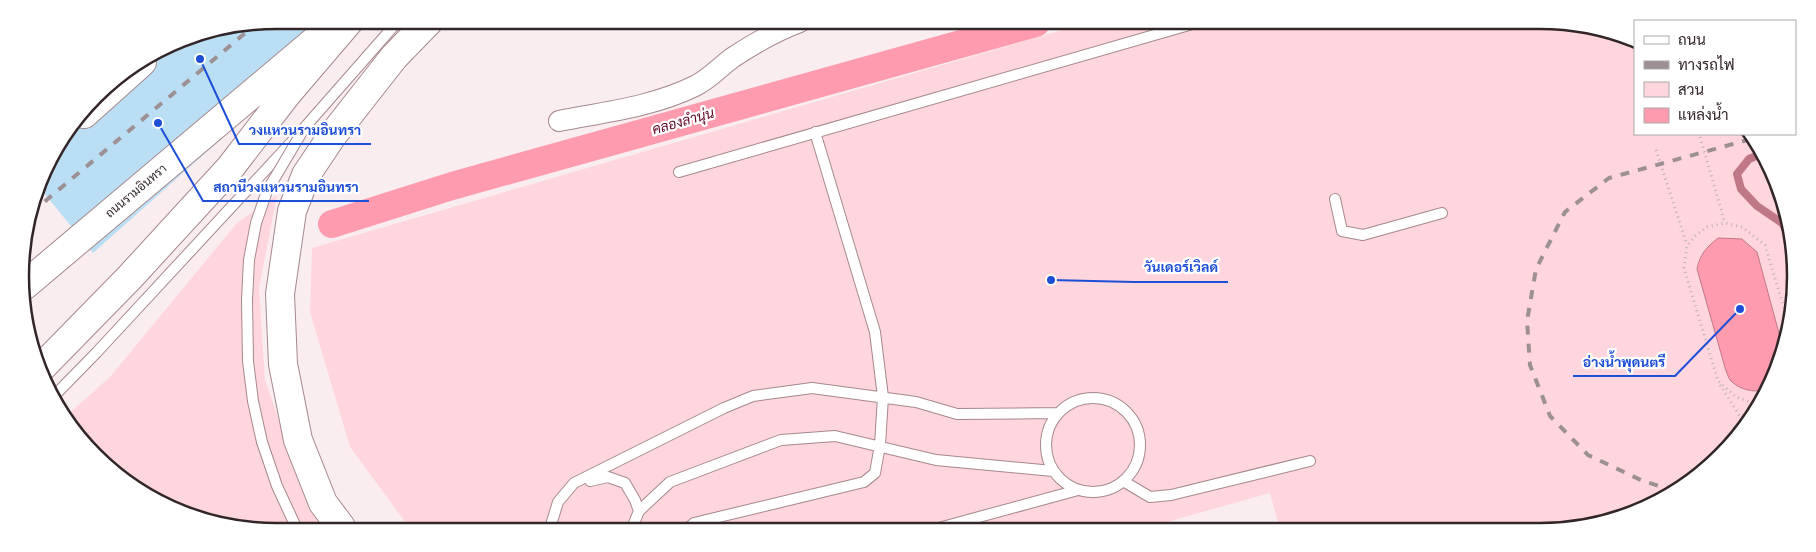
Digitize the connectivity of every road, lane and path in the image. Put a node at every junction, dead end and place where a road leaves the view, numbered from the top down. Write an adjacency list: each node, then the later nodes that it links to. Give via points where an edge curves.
1 (329, 29): 17 (highway, ถนนรามอินทรา)
2 (342, 29): 19 (highway, via 230,168)
3 (391, 29): 8 (lane, bridge)
4 (421, 29): 34 (highway, via 394,56 332,136 306,174 292,211 280,294 284,364 298,440 322,503)
5 (782, 29): 7 (street, via 732,58 697,85 676,94 643,106)
6 (1178, 29): 9 (lane)
7 (559, 120)
8 (305, 127): 21 (lane, bridge); 33 (lane, bridge, via 267,191 256,223 246,300 253,401 268,460)
9 (815, 132): 12 (lane); 22 (lane, via 875,332)
10 (1700, 137): 15 (path)
11 (1656, 150): 16 (path)
12 (679, 172)
13 (1335, 199): 14 (lane, via 1342,231 1363,236)
14 (1442, 213)
15 (1725, 224): 16 (path, via 1707,227); 18 (path, via 1742,228 1765,245)
16 (1687, 246): 20 (path, via 1684,268)
17 (29, 282)
18 (1785, 310)
19 (45, 364)
20 (1718, 381): 23 (path, via 1736,397); 25 (path)
21 (58, 392)
22 (883, 397): 24 (lane, via 916,402 957,414); 26 (lane); 30 (lane, via 812,388 754,396)
23 (1753, 402)
24 (1058, 413): 28 (lane, via 1049,426 1046,441); 29 (lane, via 1070,403 1084,398 1114,402 1127,412 1136,424 1140,439 1139,455)
25 (1742, 419)
26 (880, 446): 28 (lane, via 936,460); 32 (lane, via 835,436 781,440 670,482); 37 (lane, via 875,473 864,482)
27 (1310, 461): 29 (lane, via 1171,495 1150,497)
28 (1053, 471): 31 (lane)
29 (1123, 481): 31 (lane, via 1110,489)
30 (574, 484): 32 (lane, via 608,477 625,483); 35 (lane, via 558,502)
31 (1078, 490): 38 (lane)
32 (639, 511): 36 (lane)
33 (294, 523)
34 (338, 523)
35 (552, 523)
36 (634, 523)
37 (694, 523)
38 (954, 523)

